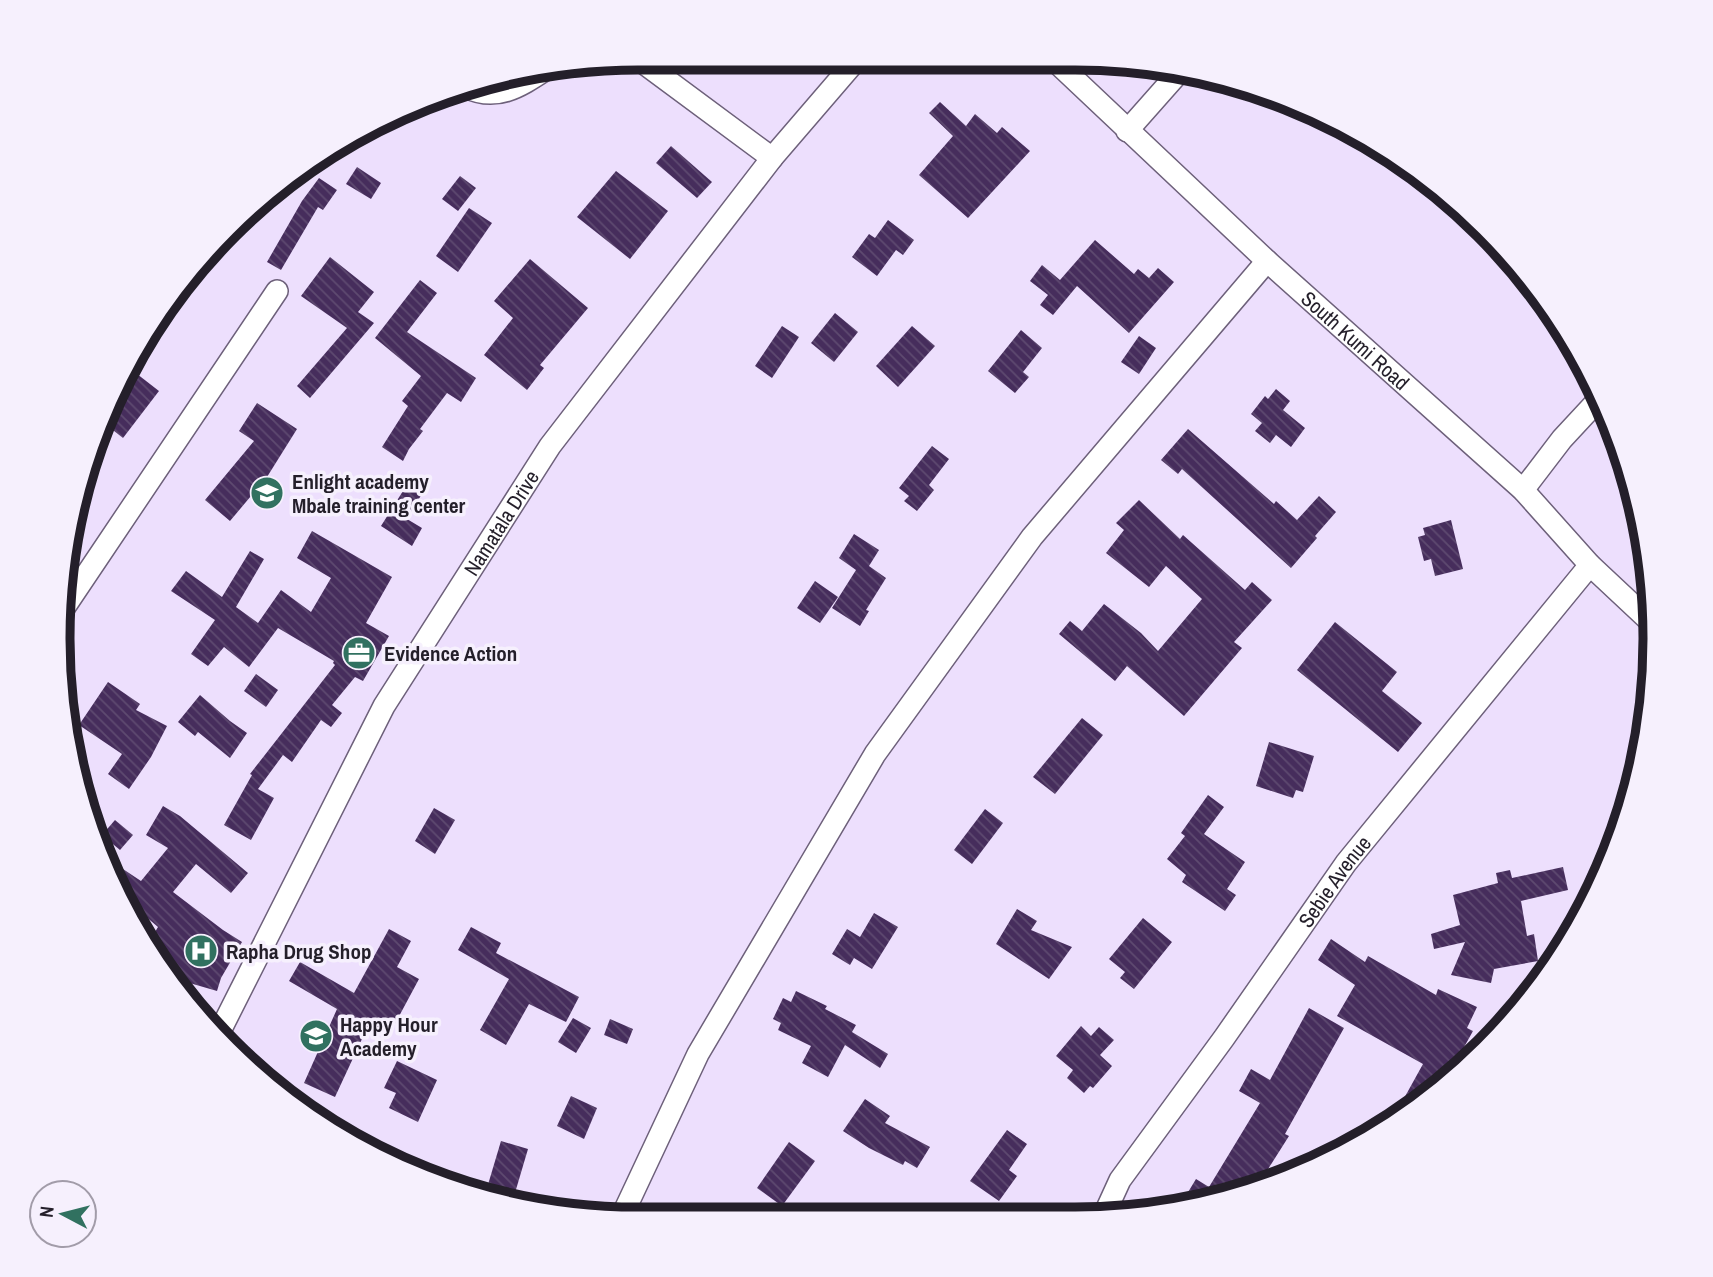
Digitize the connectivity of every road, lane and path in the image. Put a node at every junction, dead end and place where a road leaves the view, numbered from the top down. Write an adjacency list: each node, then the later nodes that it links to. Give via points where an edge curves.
1 (653, 70): 8 (street)
2 (848, 70): 8 (street, Namatala Drive)
3 (1064, 70): 7 (street, South Kumi Road)
4 (1173, 79): 7 (street)
5 (528, 81): 6 (street, via 499,93)
6 (478, 93)
7 (1127, 131): 9 (street, South Kumi Road)
8 (772, 158): 16 (street, Namatala Drive, via 550,446 384,706)
9 (1268, 261): 12 (street, South Kumi Road); 18 (street, via 1032,537 874,754 698,1054)
10 (277, 290): 14 (street)
11 (1593, 406): 12 (street)
12 (1523, 490): 13 (street, South Kumi Road)
13 (1590, 565): 15 (street, South Kumi Road); 17 (street, Sebie Avenue, via 1346,863 1120,1180)
14 (71, 597)
15 (1642, 614)
16 (223, 1025)
17 (1108, 1206)
18 (626, 1207)

